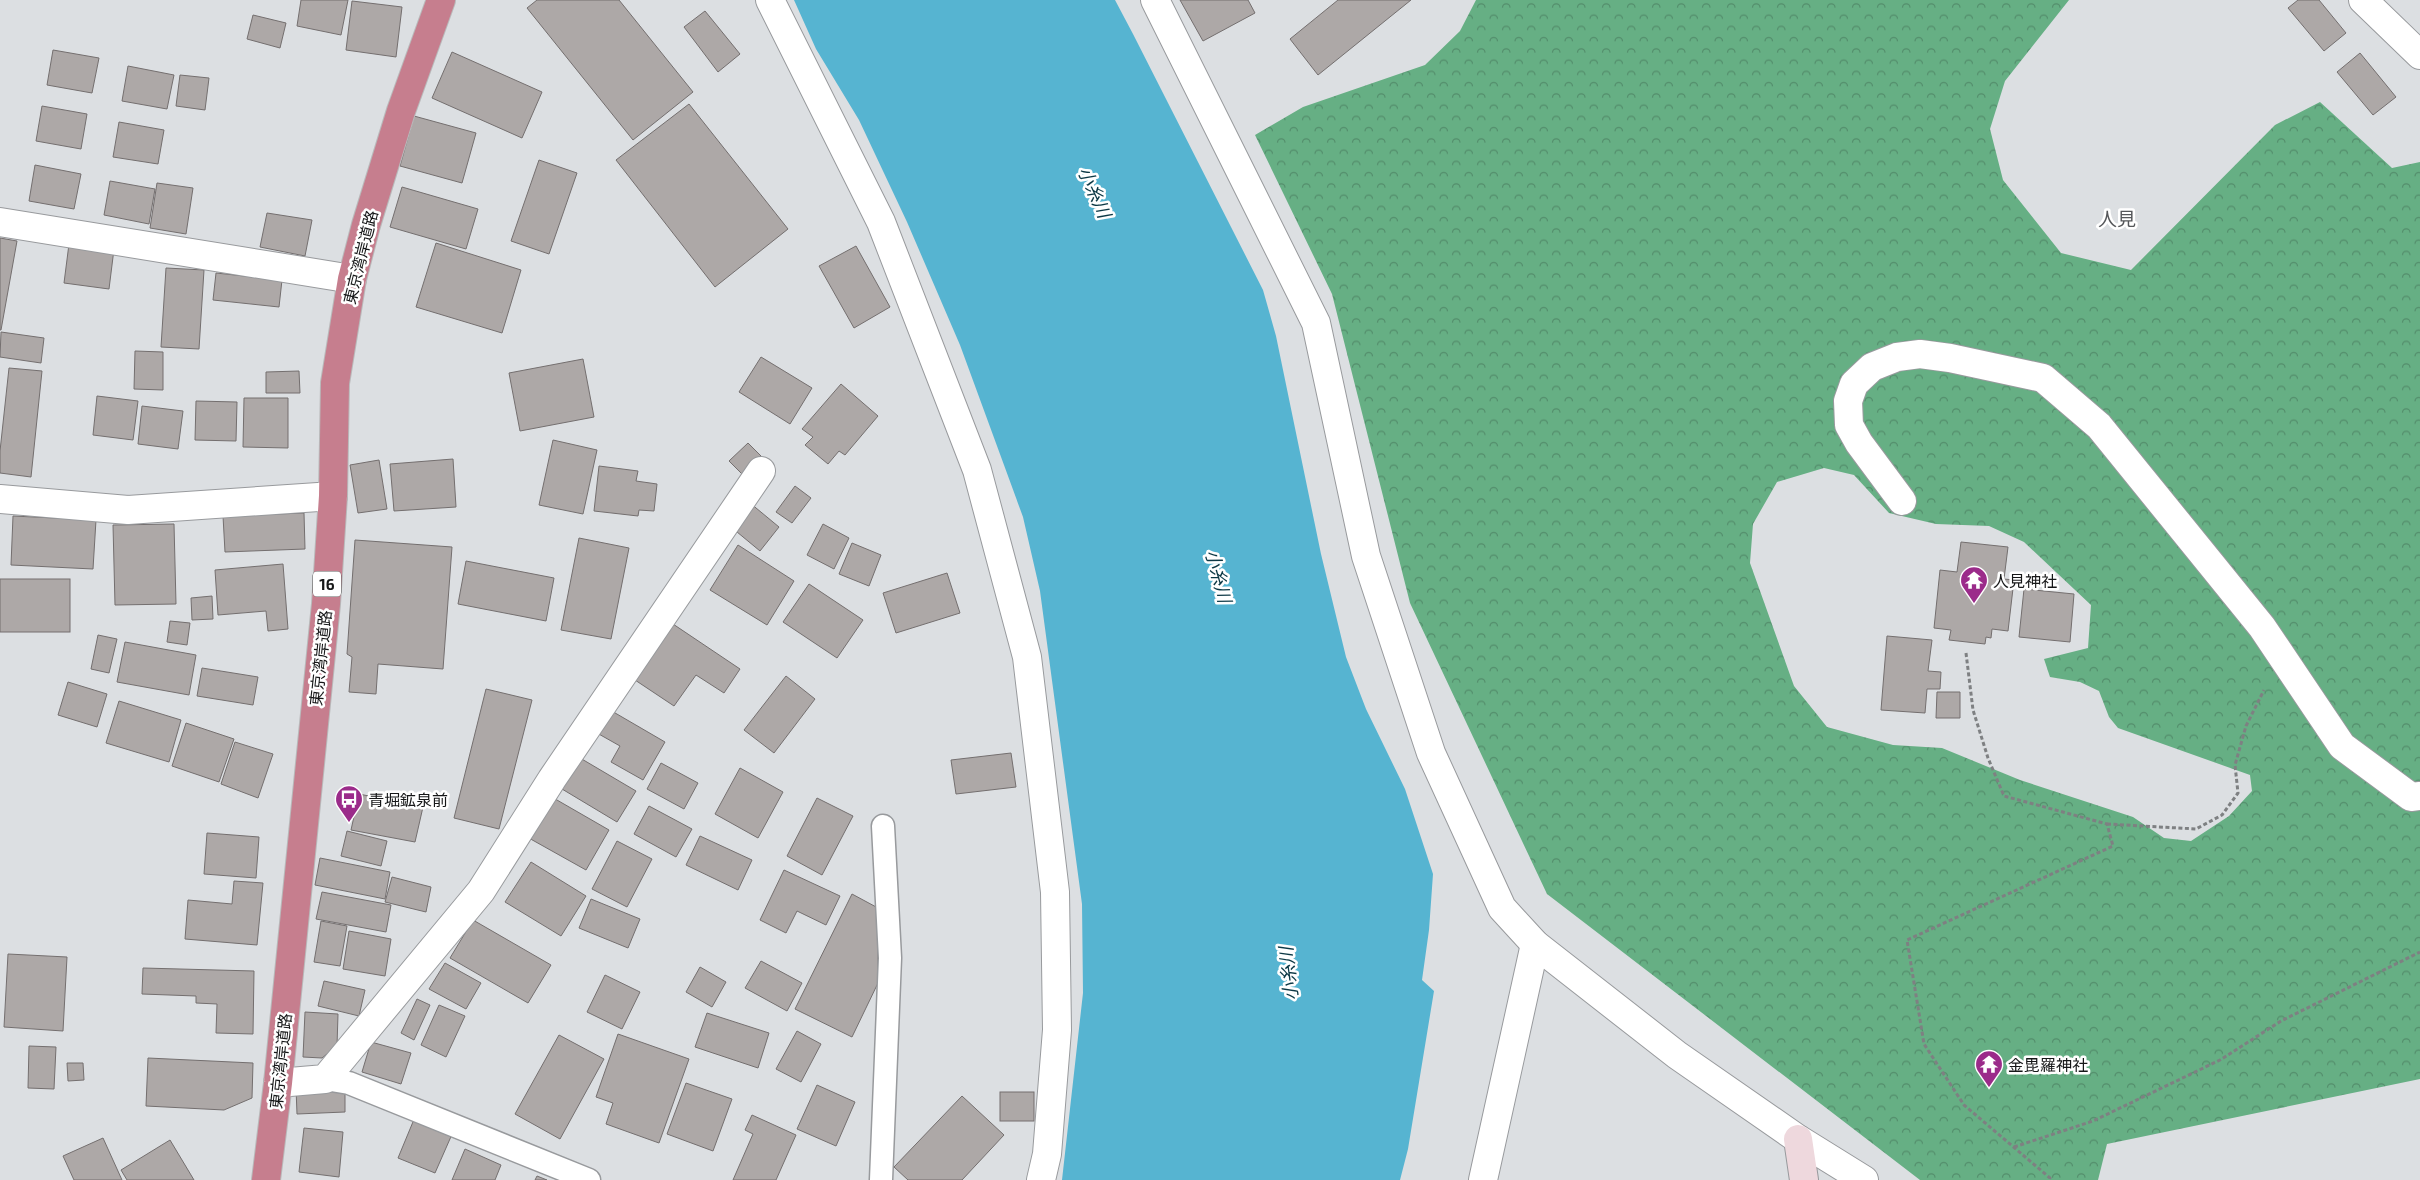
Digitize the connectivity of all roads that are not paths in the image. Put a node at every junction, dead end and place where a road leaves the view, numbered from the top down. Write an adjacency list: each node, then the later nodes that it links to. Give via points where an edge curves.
1 (441, 0): 7 (highway, 東京湾岸道路 / 16, via 401,111)
2 (770, 0): 21 (street, via 881,222 977,470 1027,657 1055,892 1058,1030)
3 (1155, 0): 14 (street, via 1316,323 1366,556 1431,753 1502,908)
4 (2363, 0): 5 (street)
5 (2420, 55)
6 (0, 222): 7 (street)
7 (352, 280): 9 (highway, 東京湾岸道路 / 16, via 335,384)
8 (761, 471): 15 (street, via 552,779 481,891)
9 (333, 496): 10 (street, via 128,510); 16 (highway, 東京湾岸道路 / 16, via 326,604)
10 (0, 499)
11 (1902, 501): 12 (street, via 1849,425 1848,401 1854,384 1872,367 1897,357 1920,354 2043,378 2098,426 2262,627 2342,746 2411,798)
12 (2420, 796)
13 (883, 826): 20 (lane, via 890,958)
14 (1535, 944): 17 (street, via 1677,1055); 22 (street)
15 (325, 1079): 16 (street); 19 (lane, via 349,1083)
16 (278, 1083): 18 (highway, 東京湾岸道路 / 16)
17 (1798, 1139): 23 (street); 24 (street)
18 (263, 1178)
19 (590, 1180)
20 (881, 1180)
21 (1041, 1180)
22 (1483, 1180)
23 (1804, 1180)
24 (1864, 1180)

